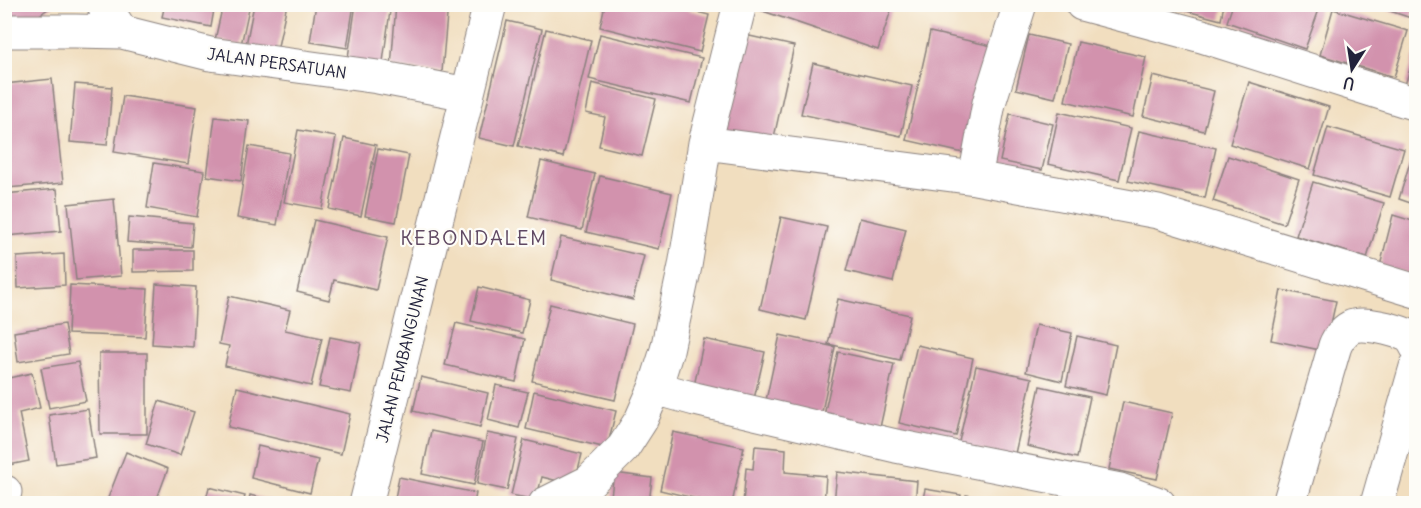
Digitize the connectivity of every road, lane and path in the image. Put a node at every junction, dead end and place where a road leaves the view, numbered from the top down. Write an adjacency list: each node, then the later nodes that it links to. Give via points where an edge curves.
1 (103, 4): 7 (street)
2 (490, 4): 8 (street, JALAN PEMBANGUNAN)
3 (740, 4): 10 (street)
4 (1020, 4): 11 (street, via 989,103)
5 (1082, 4): 9 (street, via 1202,36)
6 (4, 31): 7 (street, JALAN PERSATUAN)
7 (122, 32): 8 (street, JALAN PERSATUAN, via 210,54 378,77)
8 (467, 94): 16 (street, JALAN PEMBANGUNAN)
9 (1416, 104)
10 (705, 143): 11 (street); 15 (street, via 685,266)
11 (975, 178): 12 (street, via 1158,212)
12 (1416, 291)
13 (1416, 346): 19 (street, via 1407,335 1378,326 1352,326 1342,334 1334,349)
14 (1416, 367): 20 (street)
15 (655, 388): 17 (street, via 623,448 589,482); 18 (street, via 896,446 1120,490)
16 (366, 504)
17 (545, 504)
18 (1159, 504)
19 (1289, 504)
20 (1377, 504)

